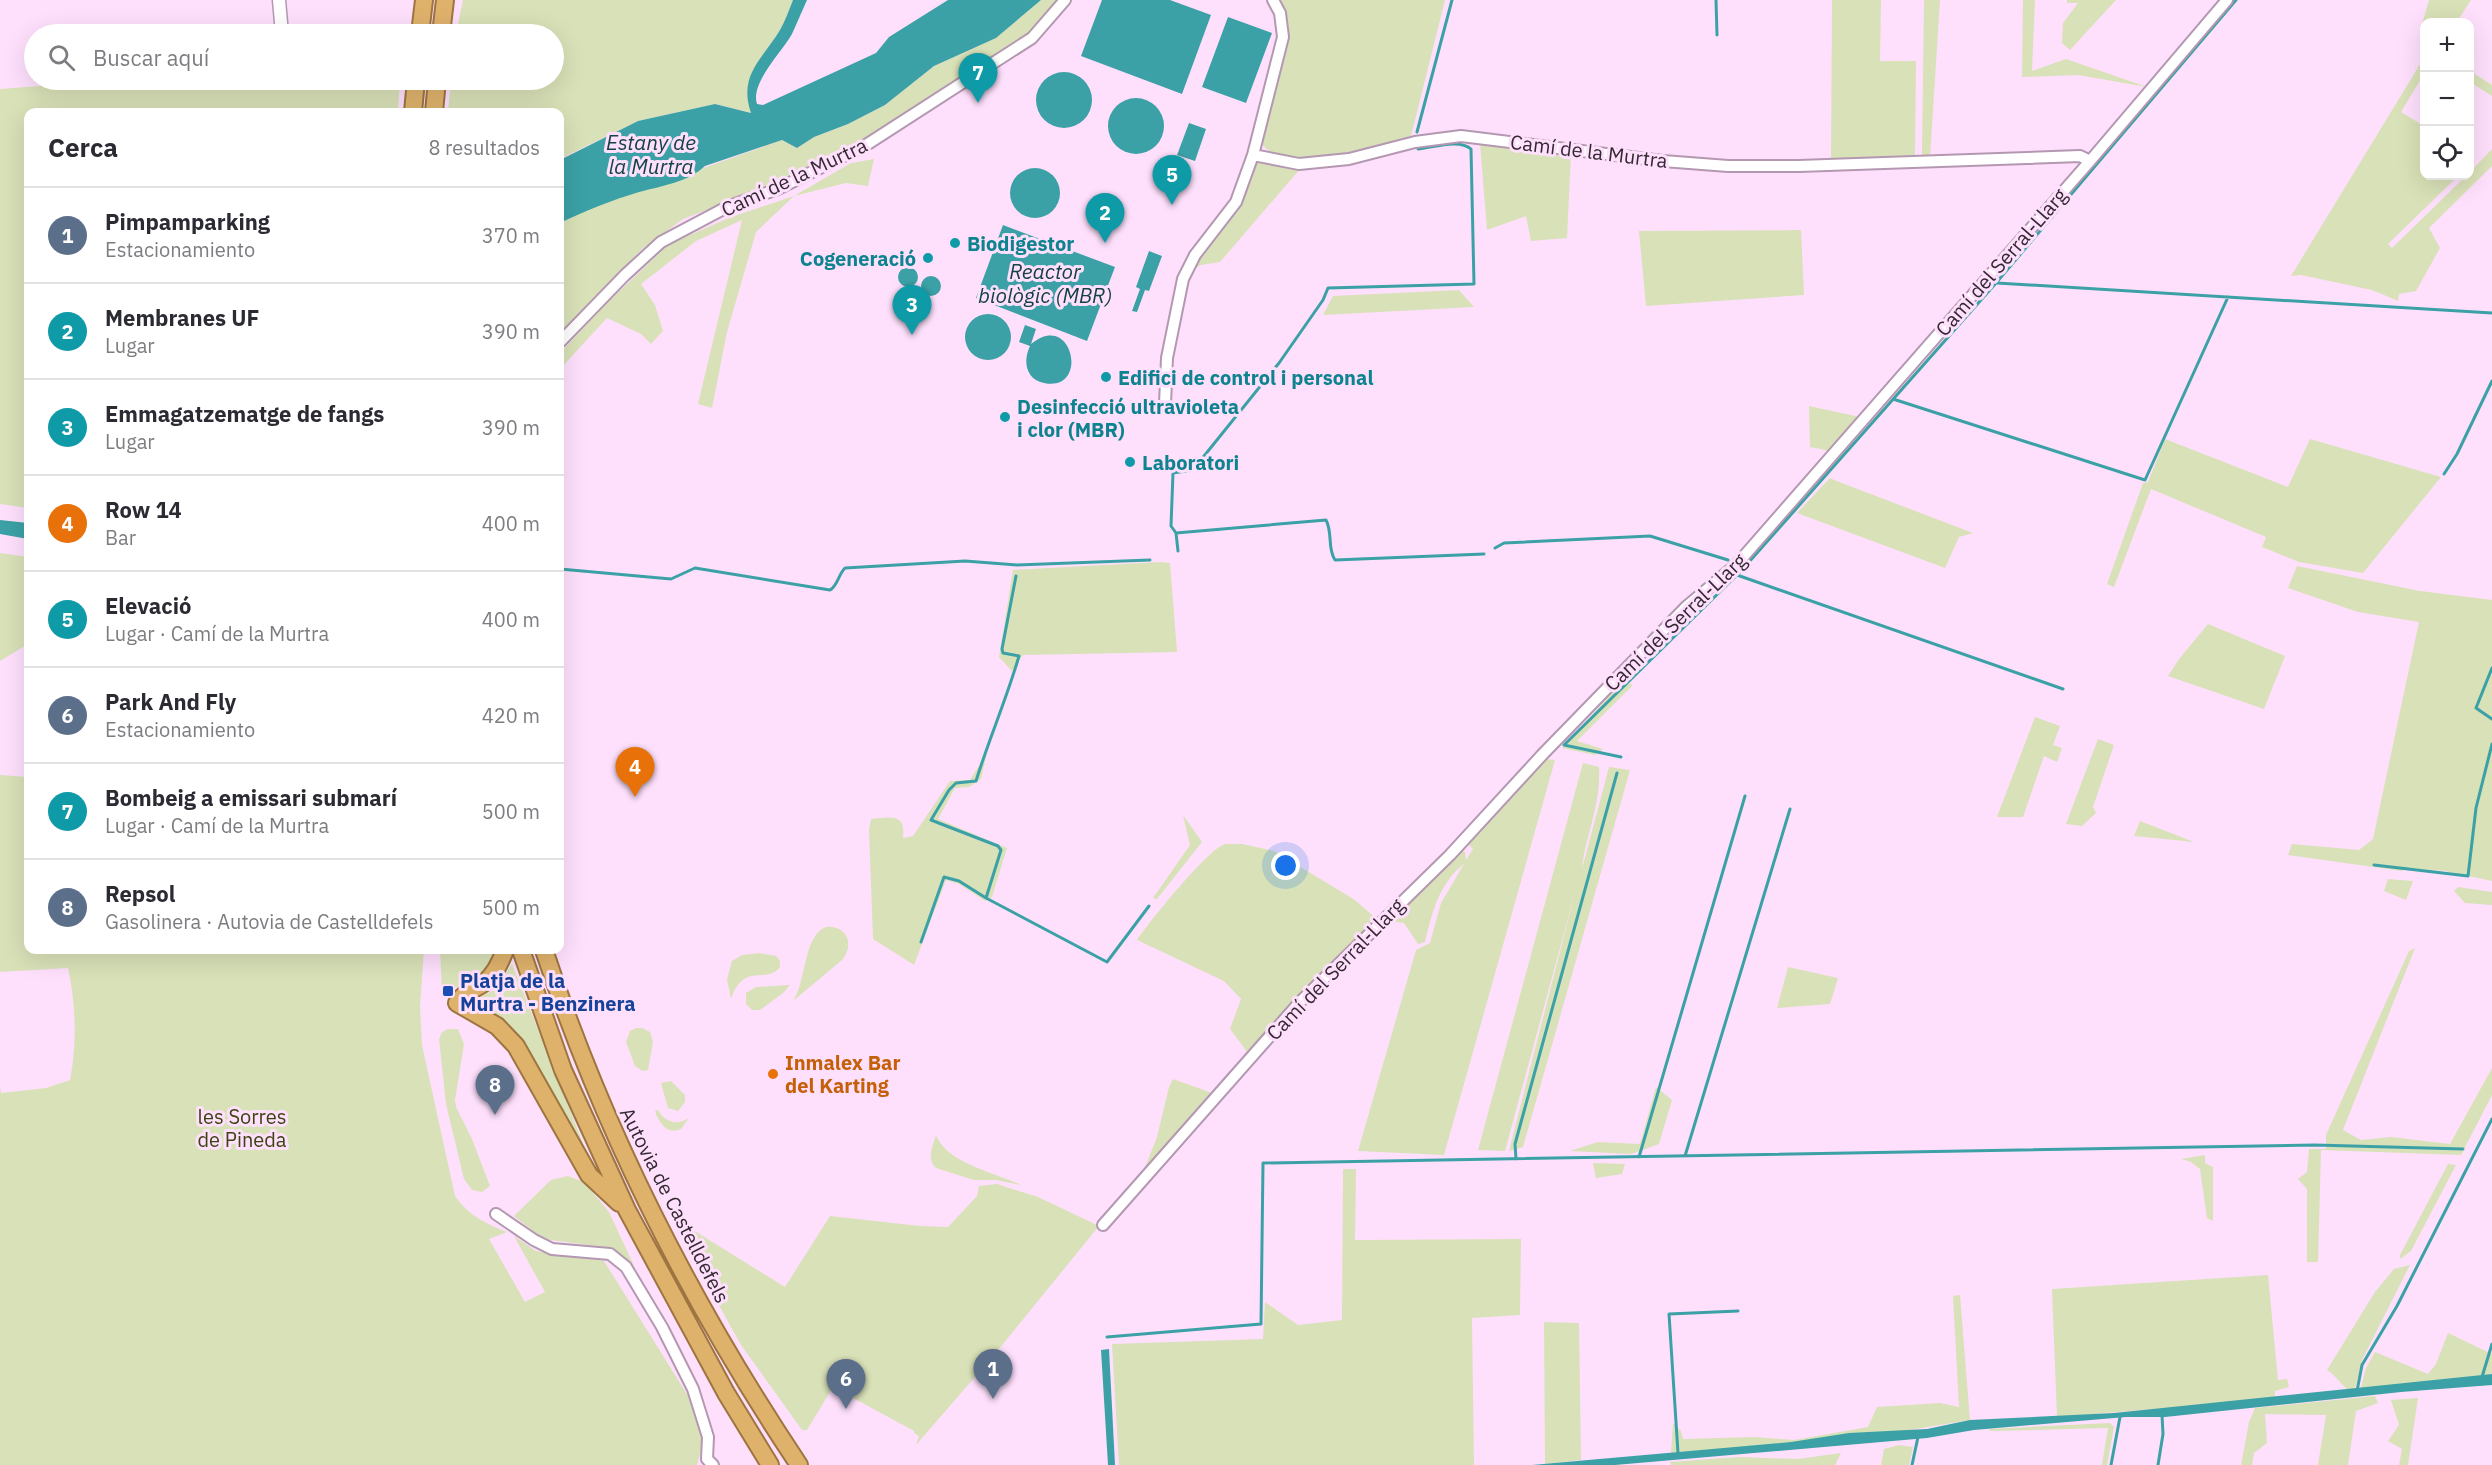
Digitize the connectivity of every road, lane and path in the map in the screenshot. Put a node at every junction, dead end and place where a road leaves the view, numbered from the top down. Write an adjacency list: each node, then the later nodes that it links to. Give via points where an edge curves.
1 (279, 0): 7 (street)
2 (424, 0): 8 (highway)
3 (445, 0): 9 (highway)
4 (1065, 0): 16 (street, Camí de la Murtra, via 1032,38 866,145 778,189 729,206 661,242)
5 (1273, 0): 14 (street, via 1280,13 1283,37)
6 (2227, 0): 15 (street, Camí del Serral-Llarg)
7 (281, 24)
8 (421, 24)
9 (442, 24)
10 (415, 90): 12 (highway)
11 (436, 90): 13 (highway)
12 (413, 108)
13 (434, 108)
14 (1252, 155): 15 (street, Camí de la Murtra, via 1299,164 1349,159 1415,142 1461,136 1728,166 2080,156); 17 (street, via 1236,202 1195,255 1183,279 1167,358)
15 (2090, 161): 23 (street, Camí del Serral-Llarg, via 1737,564 1687,606 1450,855 1300,1002)
16 (564, 338)
17 (1165, 404)
18 (503, 954): 21 (highway, via 485,982 462,995 457,1003 497,1026 516,1046 590,1175)
19 (522, 954): 21 (highway, Autovia de Castelldefels, via 563,1070)
20 (545, 954): 26 (highway, Autovia de Castelldefels, via 598,1096 656,1220 724,1345)
21 (627, 1210): 25 (highway, Autovia de Castelldefels, via 714,1372)
22 (496, 1214): 24 (street, via 552,1249 610,1254 626,1267 693,1389 708,1437 707,1459)
23 (1103, 1225)
24 (712, 1465)
25 (770, 1465)
26 (799, 1465)

